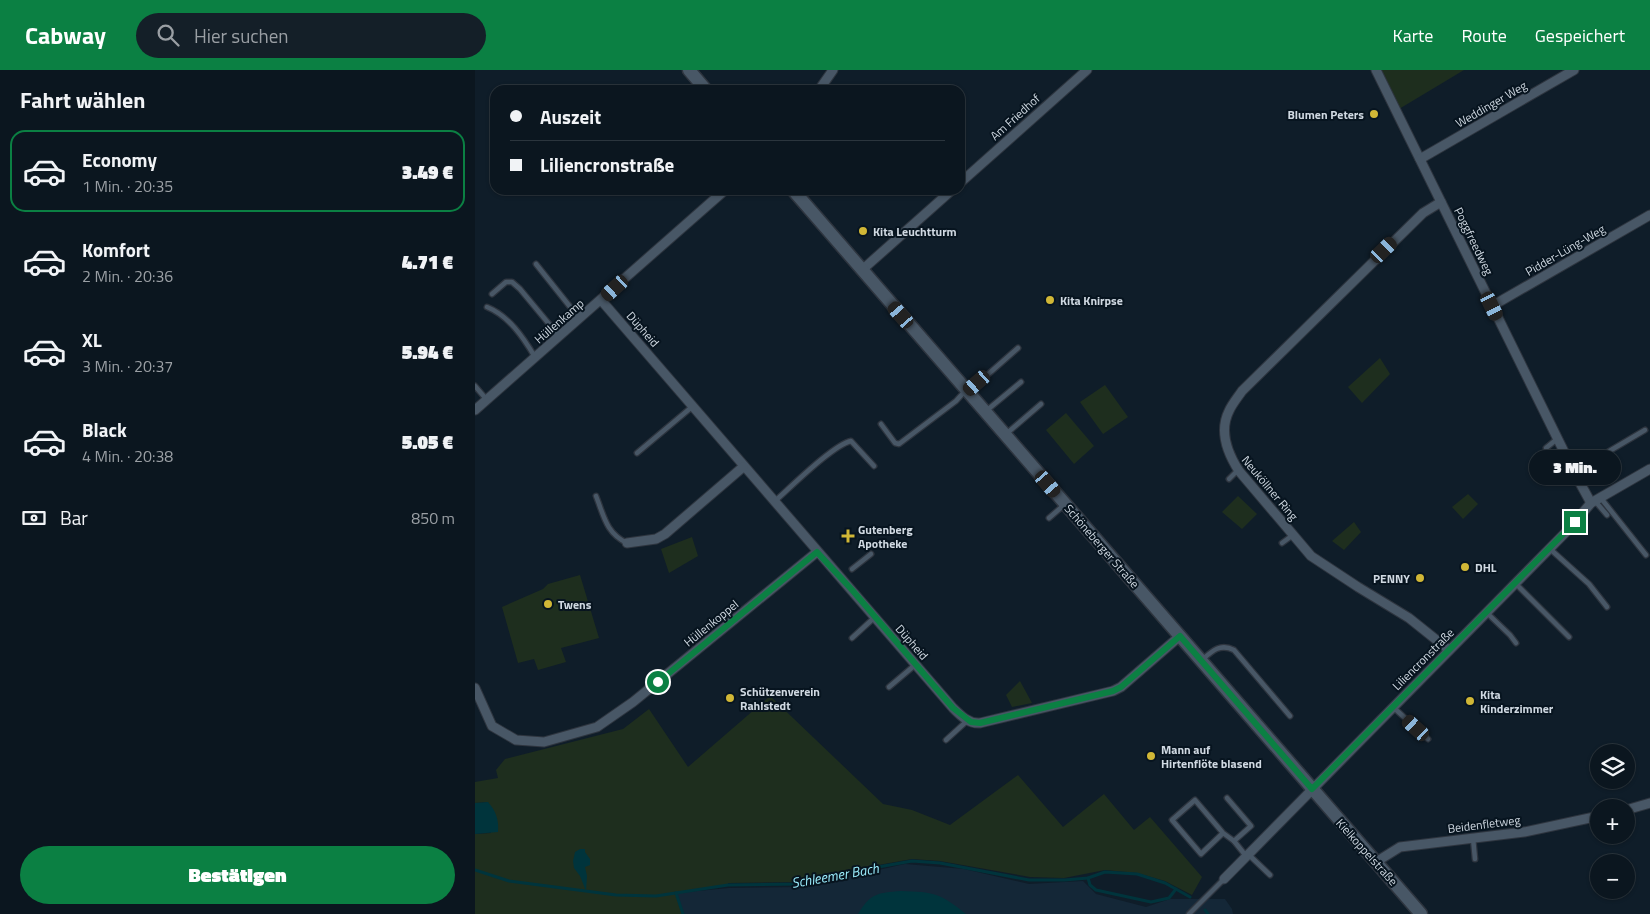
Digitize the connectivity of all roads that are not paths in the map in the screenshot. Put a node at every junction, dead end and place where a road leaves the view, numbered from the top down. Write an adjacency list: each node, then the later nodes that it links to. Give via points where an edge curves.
1 (689, 70): 6 (street)
2 (833, 70): 7 (street)
3 (1087, 70): 9 (street, Am Friedhof)
4 (1376, 70): 8 (street, Poggfreedweg)
5 (1574, 70): 8 (street, Weddinger Weg)
6 (702, 85)
7 (822, 85)
8 (1420, 159): 13 (street, Poggfreedweg)
9 (965, 179)
10 (719, 195): 18 (street, Hüllenkamp)
11 (797, 195): 16 (street, Schöneberger Straße)
12 (947, 195): 16 (street)
13 (1441, 202): 19 (street, Poggfreedweg); 42 (street, Neuköllner Ring, via 1423,213 1242,391 1228,412 1224,432 1230,458)
14 (1650, 215): 19 (street, Pidder-Lüng-Weg)
15 (536, 264): 21 (lane)
16 (862, 270): 27 (street, Schöneberger Straße)
17 (492, 294): 22 (lane, via 507,282 512,282)
18 (601, 300): 21 (street, Hüllenkamp); 30 (street, Düpheid)
19 (1492, 306): 36 (street, Poggfreedweg)
20 (487, 307): 24 (lane, via 513,326)
21 (580, 319): 22 (street, Hüllenkamp)
22 (560, 337): 24 (street, Hüllenkamp)
23 (1018, 348): 27 (lane)
24 (535, 358): 28 (street, Hüllenkamp)
25 (1021, 382): 32 (lane)
26 (475, 386): 28 (lane)
27 (967, 391): 32 (street, Schöneberger Straße); 33 (lane, via 899,444)
28 (487, 400): 31 (street, Hüllenkamp)
29 (1041, 404): 35 (lane)
30 (693, 406): 38 (lane); 40 (street, Düpheid)
31 (475, 410)
32 (985, 412): 35 (street, Schöneberger Straße)
33 (881, 424)
34 (1645, 430): 43 (lane)
35 (1005, 435): 48 (street, Schöneberger Straße)
36 (1557, 439): 37 (lane); 43 (street, Poggfreedweg)
37 (1547, 448)
38 (637, 453)
39 (874, 466): 47 (lane, via 851,441 844,442)
40 (743, 467): 47 (street, Düpheid); 53 (street, via 665,534)
41 (1650, 469): 46 (street, Liliencronstraße)
42 (1238, 470): 44 (lane); 51 (street, Neuköllner Ring)
43 (1574, 472): 46 (street, Poggfreedweg)
44 (1229, 479)
45 (596, 496): 53 (lane, via 610,530)
46 (1595, 500): 49 (lane); 54 (street, Liliencronstraße); 57 (lane)
47 (773, 502): 55 (street, Düpheid)
48 (1065, 504): 50 (lane); 63 (street, Schöneberger Straße)
49 (1607, 515)
50 (1049, 518)
51 (1293, 535): 52 (lane); 67 (street, Neuköllner Ring, via 1311,556 1409,618)
52 (1282, 542)
53 (627, 543)
54 (1549, 548): 59 (street, Liliencronstraße); 60 (lane, via 1589,584)
55 (817, 552): 62 (street, Düpheid); 71 (street, Hüllenkoppel, via 633,702 597,727 544,742 515,740 492,726)
56 (871, 554): 58 (lane)
57 (1646, 555)
58 (852, 570)
59 (1515, 583): 61 (street, Liliencronstraße); 64 (lane)
60 (1607, 607)
61 (1487, 612): 66 (lane); 67 (street, Liliencronstraße)
62 (875, 617): 65 (lane); 69 (street, Düpheid)
63 (1180, 636): 68 (street, Schöneberger Straße); 74 (street, via 1113,691 980,723)
64 (1569, 637)
65 (852, 638)
66 (1516, 643)
67 (1449, 650): 72 (street, Liliencronstraße)
68 (1201, 661): 73 (lane, via 1213,650 1225,647 1234,650); 77 (street, Schöneberger Straße)
69 (915, 665): 70 (lane); 74 (street, Düpheid)
70 (889, 687)
71 (475, 688)
72 (1393, 707): 75 (lane); 77 (street, Liliencronstraße)
73 (1290, 716)
74 (968, 720): 76 (lane)
75 (1428, 739)
76 (946, 740)
77 (1312, 789): 85 (street, Liliencronstraße); 87 (street, Kielkoppelstraße)
78 (1227, 798): 84 (lane, via 1251,826)
79 (1650, 803): 80 (street)
80 (1635, 807)
81 (1590, 818): 83 (street, Beidenfletweg, via 1524,832)
82 (1223, 833): 82 (lane, via 1195,800 1172,820 1201,854); 84 (lane)
83 (1473, 838): 86 (lane); 87 (street, Beidenfletweg, via 1400,847)
84 (1234, 841): 85 (lane)
85 (1247, 855): 88 (lane); 89 (street, Liliencronstraße)
86 (1475, 859)
87 (1376, 862): 91 (street, Kielkoppelstraße)
88 (1270, 875)
89 (1224, 879): 90 (lane)
90 (1189, 914)
91 (1421, 914)

